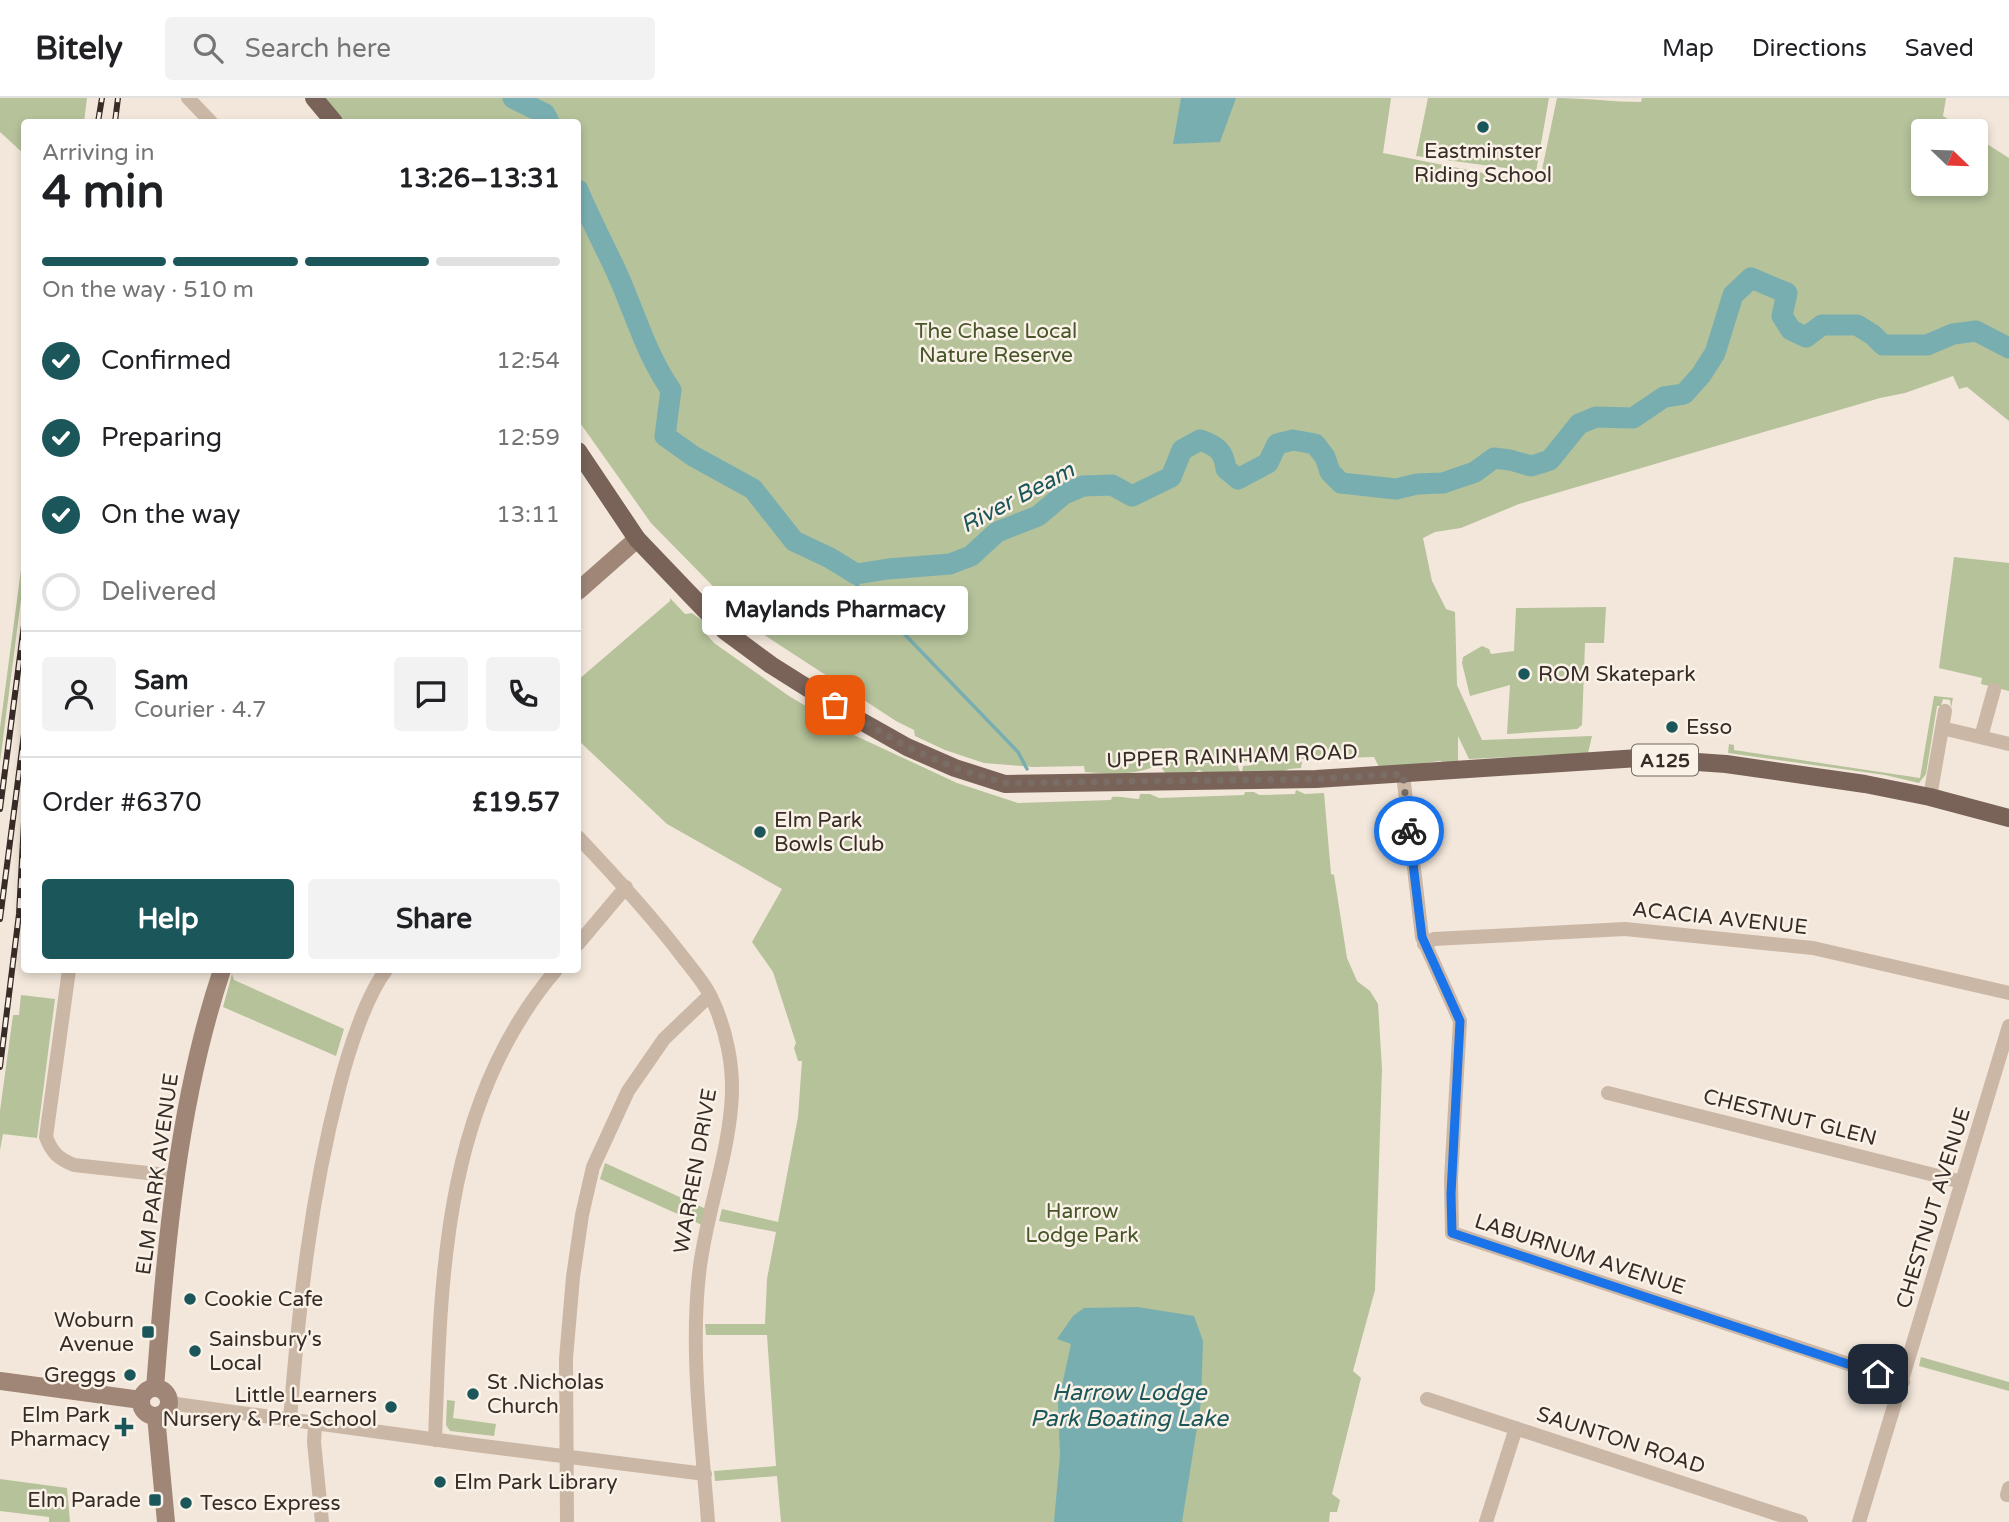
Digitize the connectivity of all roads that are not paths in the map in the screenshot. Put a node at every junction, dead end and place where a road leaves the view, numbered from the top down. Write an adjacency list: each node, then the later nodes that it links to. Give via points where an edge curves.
1 (188, 98): 3 (street)
2 (314, 98): 4 (main road)
3 (208, 119)
4 (332, 119)
5 (581, 455): 6 (main road, UPPER RAINHAM ROAD / A125)
6 (637, 539): 7 (street); 13 (main road, UPPER RAINHAM ROAD / A125, via 725,631 763,659 871,727 955,768 1005,783 1026,784)
7 (581, 588)
8 (1994, 690): 11 (street)
9 (1945, 711): 10 (street)
10 (1942, 728): 11 (street); 14 (street)
11 (1981, 737): 12 (street)
12 (2009, 744)
13 (1403, 774): 14 (main road, UPPER RAINHAM ROAD / A125, via 1639,758 1740,766); 19 (street, LABURNUM AVENUE)
14 (1930, 797): 15 (main road, UPPER RAINHAM ROAD / A125)
15 (2009, 818)
16 (581, 840): 17 (street, WARREN DRIVE)
17 (625, 887): 18 (street); 25 (street, WARREN DRIVE)
18 (581, 940)
19 (1424, 944): 24 (street, ACACIA AVENUE, via 1434,939 1625,929 1813,948); 31 (street, LABURNUM AVENUE, via 1460,1021 1452,1233)
20 (69, 973): 28 (street, via 46,1137 51,1150 74,1165)
21 (221, 973): 28 (street, ELM PARK AVENUE, via 198,1051)
22 (385, 973): 36 (street, via 354,1037 322,1154 303,1279)
23 (553, 973): 39 (street, via 507,1040 475,1111 458,1172 442,1281)
24 (2009, 993)
25 (710, 995): 40 (street, via 664,1039 628,1091 593,1167 573,1277 566,1359); 41 (street, WARREN DRIVE, via 728,1048 732,1107 699,1272 696,1358)
26 (2009, 1026): 29 (street, CHESTNUT AVENUE)
27 (1608, 1093): 29 (street, CHESTNUT GLEN)
28 (175, 1176): 32 (street, ELM PARK AVENUE)
29 (1962, 1182): 31 (street, CHESTNUT AVENUE)
30 (0, 1381): 34 (street)
31 (1903, 1382): 48 (street, CHESTNUT AVENUE)
32 (155, 1388): 34 (street, via 145,1391); 35 (street, via 165,1392)
33 (1427, 1399): 38 (street, SAUNTON ROAD)
34 (141, 1400): 35 (street, via 144,1412)
35 (162, 1410): 36 (street); 42 (street)
36 (290, 1420): 37 (street)
37 (315, 1424): 39 (street); 43 (street)
38 (1516, 1428): 46 (street); 47 (street, SAUNTON ROAD)
39 (435, 1440): 40 (street)
40 (566, 1457): 41 (street); 44 (street)
41 (705, 1474): 45 (street, WARREN DRIVE)
42 (166, 1522)
43 (322, 1522)
44 (567, 1522)
45 (708, 1522)
46 (1486, 1522)
47 (1801, 1522)
48 (1859, 1522)

